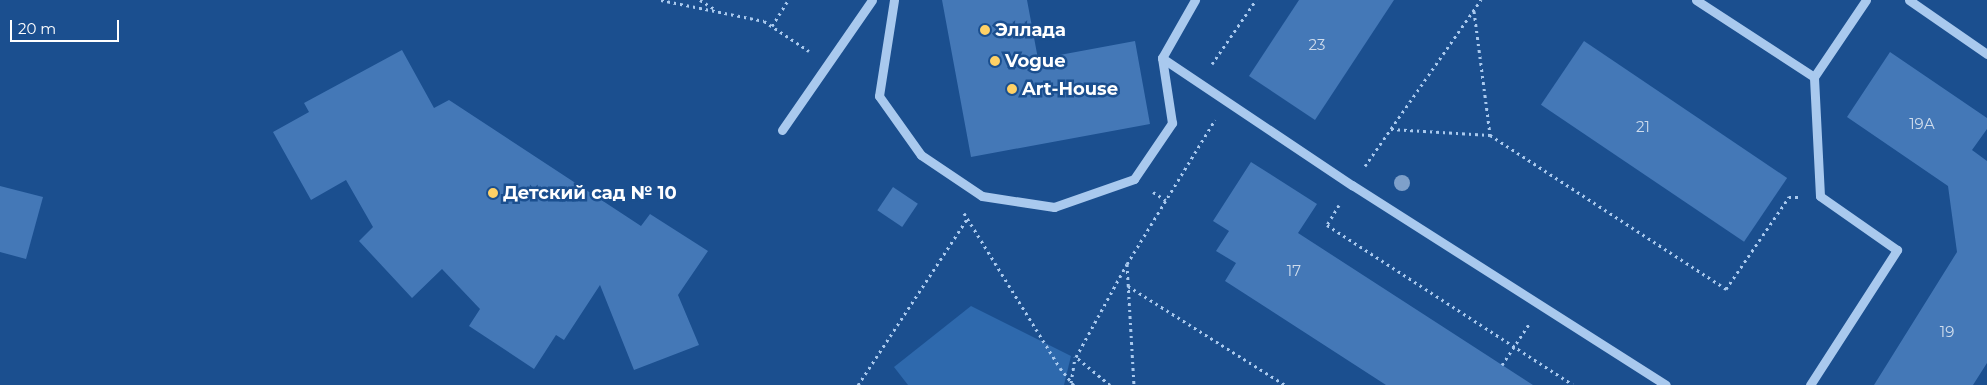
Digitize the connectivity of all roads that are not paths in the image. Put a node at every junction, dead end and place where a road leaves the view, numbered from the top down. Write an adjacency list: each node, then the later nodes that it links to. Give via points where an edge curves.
1 (872, 0): 10 (street)
2 (894, 0): 8 (street, via 879,96 921,156 982,196 1054,207 1134,179 1172,123)
3 (1195, 0): 8 (street)
4 (1696, 0): 9 (street)
5 (1866, 0): 9 (street)
6 (1909, 0): 7 (street)
7 (1987, 54)
8 (1162, 58): 11 (street, via 1352,185)
9 (1814, 76): 12 (street, via 1820,196 1897,250)
10 (782, 130)
11 (1666, 385)
12 (1810, 385)

